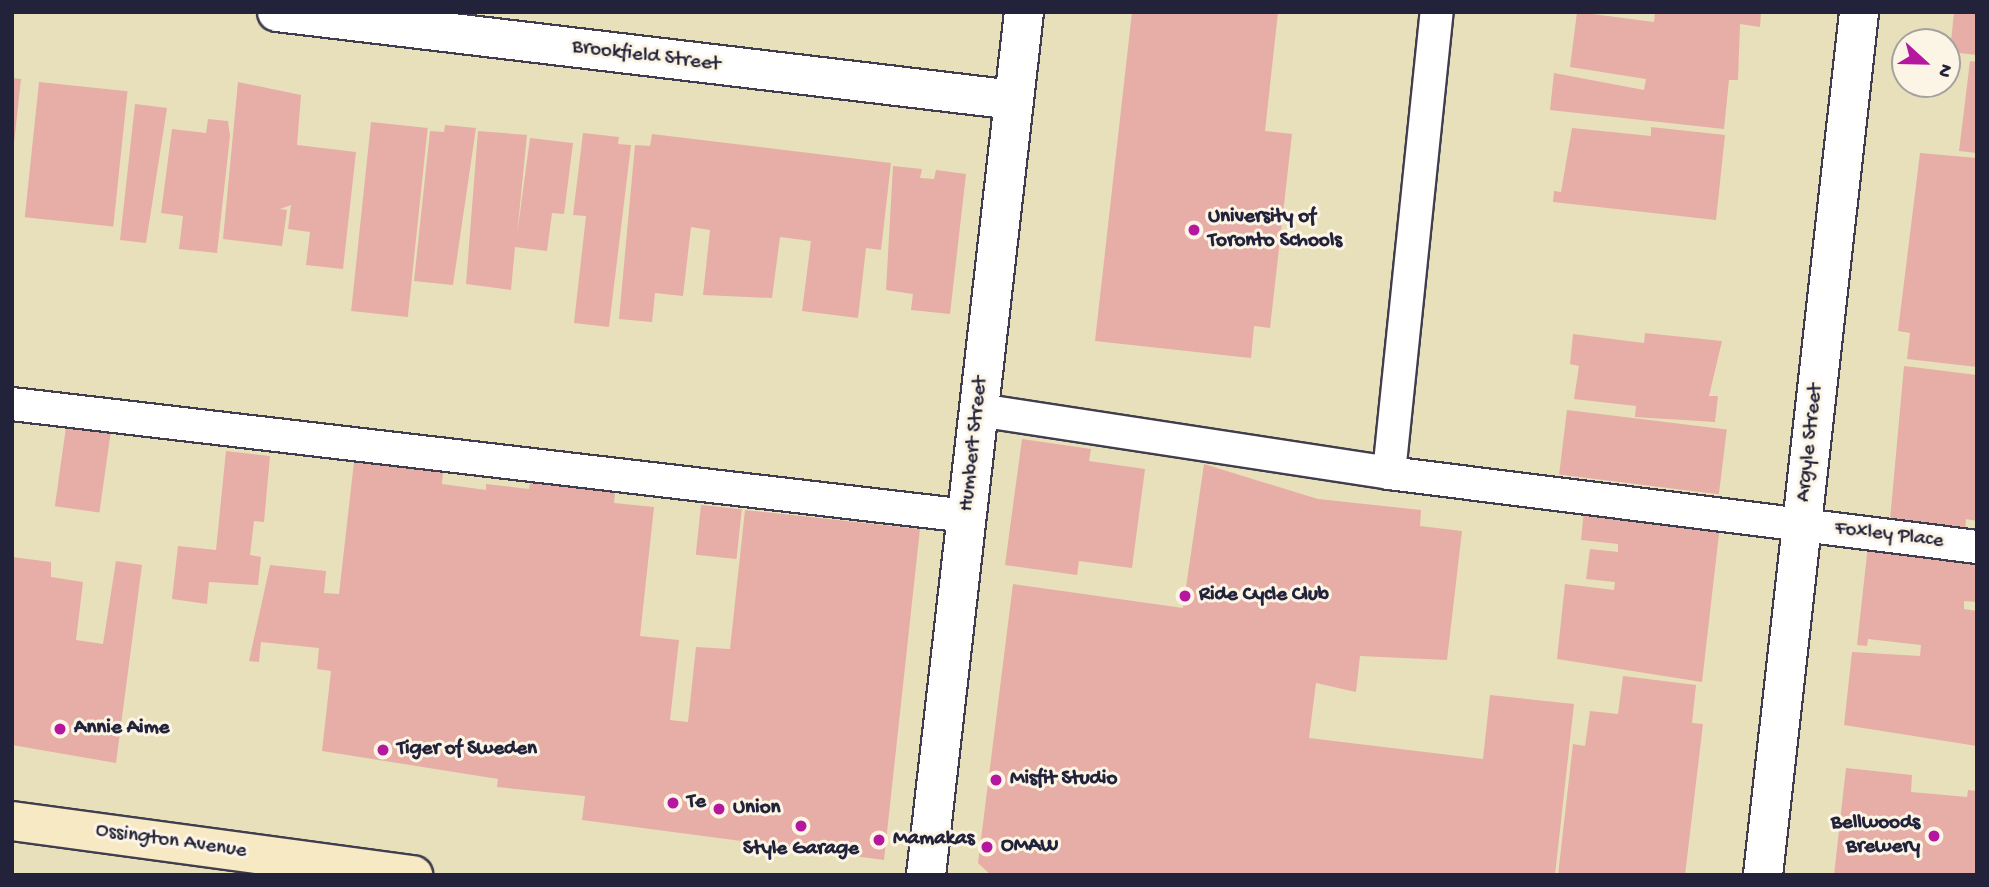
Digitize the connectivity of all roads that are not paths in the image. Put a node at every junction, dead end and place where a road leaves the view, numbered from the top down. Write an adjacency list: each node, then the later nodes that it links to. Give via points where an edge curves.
1 (277, 12): 5 (street, Brookfield Street)
2 (1024, 12): 5 (street, Humbert Street)
3 (1437, 12): 8 (lane)
4 (1859, 12): 10 (street, Argyle Street)
5 (1014, 100): 7 (street, Humbert Street)
6 (12, 404): 9 (lane)
7 (979, 410): 8 (lane, Foxley Place); 9 (street, Humbert Street)
8 (1389, 473): 10 (lane, Foxley Place)
9 (967, 516): 14 (street, Humbert Street)
10 (1802, 526): 11 (lane, Foxley Place); 15 (street, Argyle Street)
11 (1977, 547)
12 (12, 821): 13 (street, Ossington Avenue)
13 (413, 875)
14 (926, 875)
15 (1763, 875)

